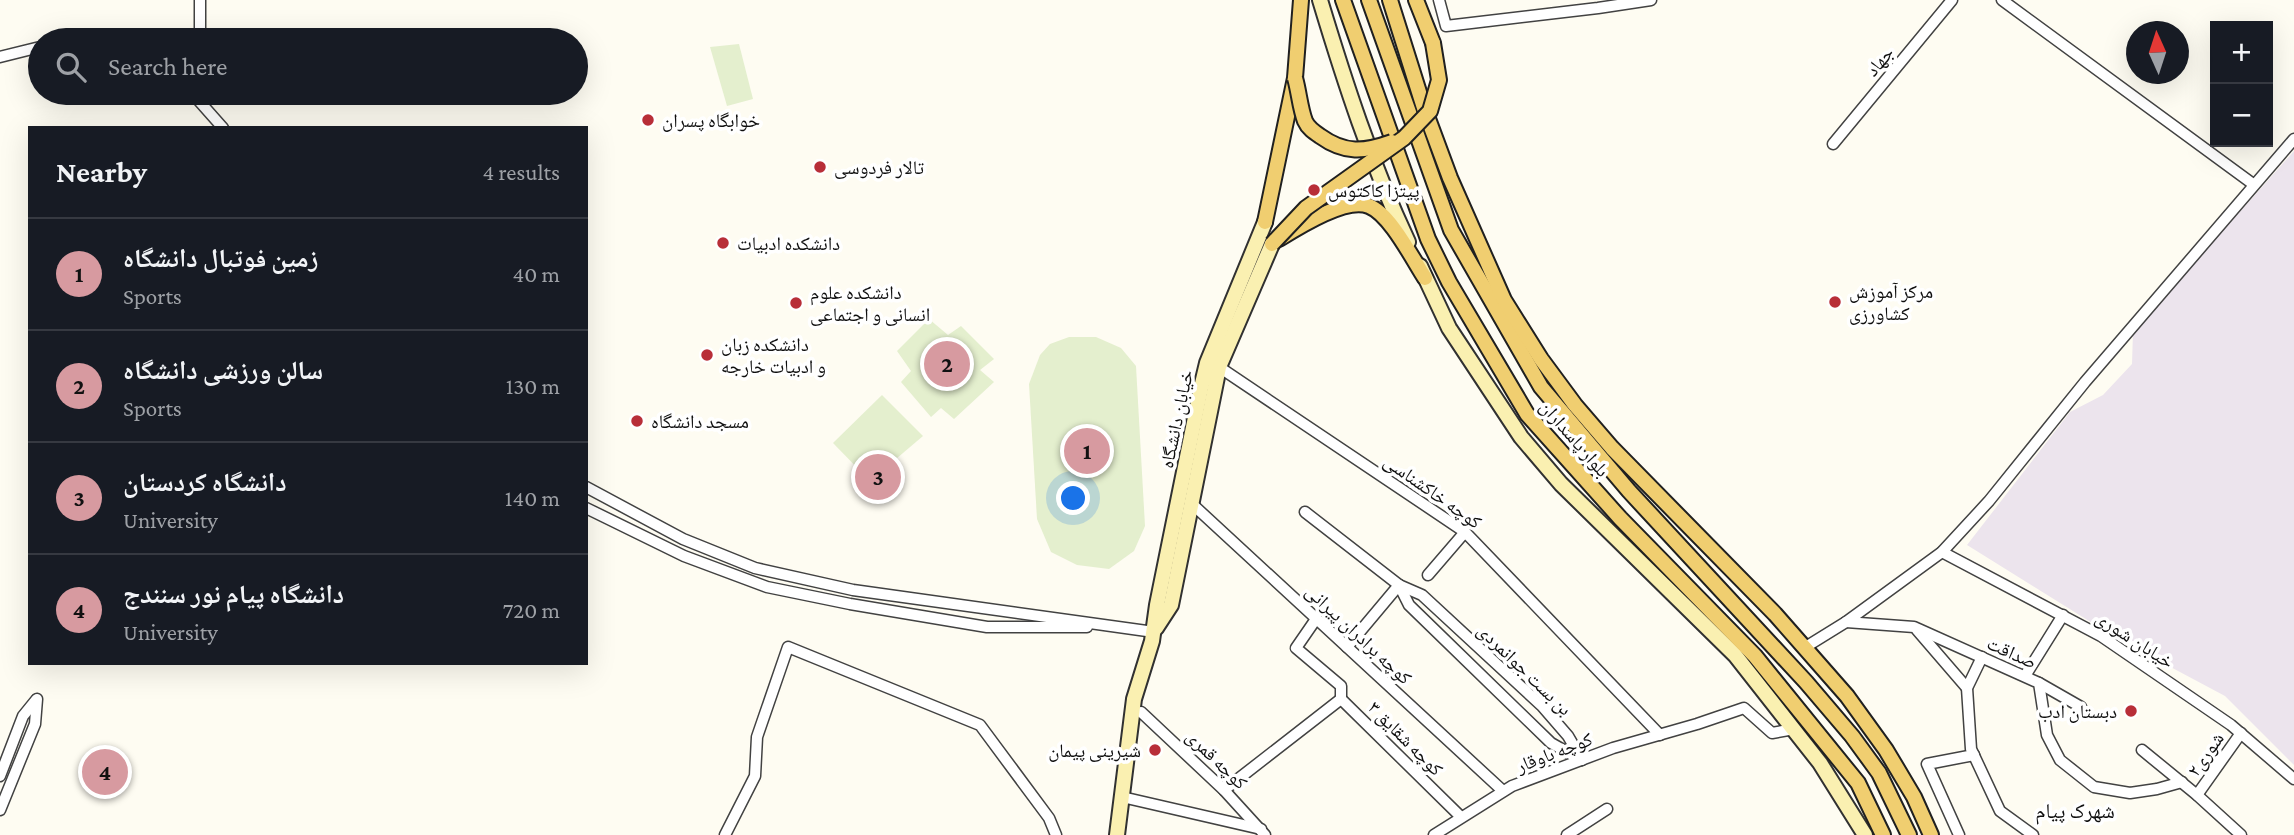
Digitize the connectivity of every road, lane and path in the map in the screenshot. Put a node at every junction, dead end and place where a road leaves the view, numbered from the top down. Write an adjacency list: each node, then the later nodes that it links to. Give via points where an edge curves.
1 (200, 0): 15 (street)
2 (1301, 0): 18 (main road)
3 (1321, 0): 29 (street, via 1351,104 1382,187)
4 (1343, 0): 82 (main road, بلوار پاسداران, via 1428,239 1527,414 1755,656 1858,783)
5 (1369, 0): 28 (main road, بلوار پاسداران, via 1451,230)
6 (1391, 0): 27 (main road, via 1445,166)
7 (1416, 0): 21 (main road, bridge, via 1433,43 1438,80 1430,111)
8 (1438, 0): 14 (street, via 1446,26)
9 (1570, 0): 14 (street)
10 (1651, 0): 13 (street)
11 (1952, 0): 23 (street, جهاد)
12 (2002, 0): 24 (street)
13 (1597, 4): 14 (street)
14 (1576, 11)
15 (200, 28)
16 (28, 50): 17 (street)
17 (0, 57)
18 (1296, 78): 21 (main road, bridge, via 1305,120 1334,146 1354,150); 25 (main road)
19 (203, 105): 20 (street)
20 (221, 126)
21 (1404, 138): 26 (main road, bridge, via 1306,208)
22 (2294, 139): 24 (street)
23 (1833, 144)
24 (2253, 184): 36 (street)
25 (1265, 222): 46 (street, خیابان دانشگاه, via 1207,363)
26 (1272, 244): 29 (main road, via 1315,218 1367,205 1384,217); 30 (street, خیابان دانشگاه)
27 (1484, 253): 28 (main road); 48 (main road, via 1504,300 1575,405)
28 (1470, 262): 59 (main road, بلوار پاسداران, via 1541,387)
29 (1425, 278): 56 (street, via 1449,328 1521,437 1561,484 1735,655)
30 (1219, 367): 32 (street, خیابان دانشگاه); 35 (street, کوچه خاکشناسی)
31 (588, 488): 39 (street, via 683,539 755,568)
32 (1191, 503): 42 (street, کوچه برادران پیرانی); 46 (street, خیابان دانشگاه, via 1171,606)
33 (588, 509): 40 (street, via 684,556 767,587)
34 (1305, 512): 38 (street, بن بست جوانمردی)
35 (1465, 532): 37 (street); 58 (street, کوچه خاکشناسی)
36 (1942, 552): 41 (street, خیابان شوری); 43 (street)
37 (1428, 575)
38 (1399, 585): 47 (street); 62 (street, بن بست جوانمردی, via 1409,605 1551,743); 62 (street, بن بست جوانمردی, via 1422,595 1542,706)
39 (853, 590): 40 (street); 44 (street)
40 (850, 604): 44 (street, via 987,627)
41 (2063, 615): 50 (street); 57 (street, خیابان شوری)
42 (1316, 619): 47 (street, کوچه برادران پیرانی); 53 (street, via 1296,648 1341,686)
43 (1846, 622): 45 (street, صداقت); 48 (street)
44 (1120, 626): 46 (street)
45 (1914, 627): 49 (street, صداقت); 52 (street)
46 (1154, 632): 70 (street, خیابان دانشگاه, via 1134,699)
47 (1347, 647): 68 (street, کوچه برادران پیرانی)
48 (1804, 648): 63 (main road, via 1847,696)
49 (1982, 657): 50 (street, صداقت); 52 (street)
50 (2025, 676): 51 (street, صداقت)
51 (2039, 683): 54 (street); 66 (street, صداقت, via 2047,735 2060,760 2094,787 2130,793)
52 (1966, 688): 61 (street)
53 (1341, 699): 67 (street, کوچه شقایق ۳); 73 (street, کوچه شقایق ۳)
54 (2081, 707)
55 (1141, 712): 67 (street, کوچه قمری)
56 (1794, 729): 58 (street, کوچه باوقار, via 1772,733 1744,708); 81 (street, via 1821,763)
57 (2241, 733): 65 (street, خیابان شوری); 69 (street, شوری۲)
58 (1660, 734): 62 (street, کوچه باوقار)
59 (1852, 736): 63 (main road); 83 (main road, بلوار پاسداران, via 1879,773)
60 (2142, 750): 66 (street)
61 (1974, 755): 85 (street, via 1927,764); 86 (street, via 2000,811)
62 (1582, 760): 68 (street, کوچه باوقار)
63 (1899, 774): 84 (main road)
64 (0, 776): 72 (street, via 23,716 37,699 35,724)
65 (2294, 779)
66 (2182, 782): 69 (street)
67 (1224, 790): 74 (street, کوچه قمری)
68 (1503, 791): 73 (street, کوچه باوقار)
69 (2197, 794): 75 (street)
70 (1122, 797): 74 (street); 78 (street, خیابان دانشگاه)
71 (1607, 809): 80 (street)
72 (0, 810)
73 (1461, 817): 79 (street, کوچه باوقار)
74 (1263, 832)
75 (2237, 834)
76 (725, 835): 77 (street, via 755,776 757,737 788,647 980,724 1049,818)
77 (1056, 835)
78 (1116, 835)
79 (1434, 835)
80 (1567, 835)
81 (1865, 835)
82 (1883, 835)
83 (1909, 835)
84 (1931, 835)
85 (1959, 835)
86 (2033, 835)

